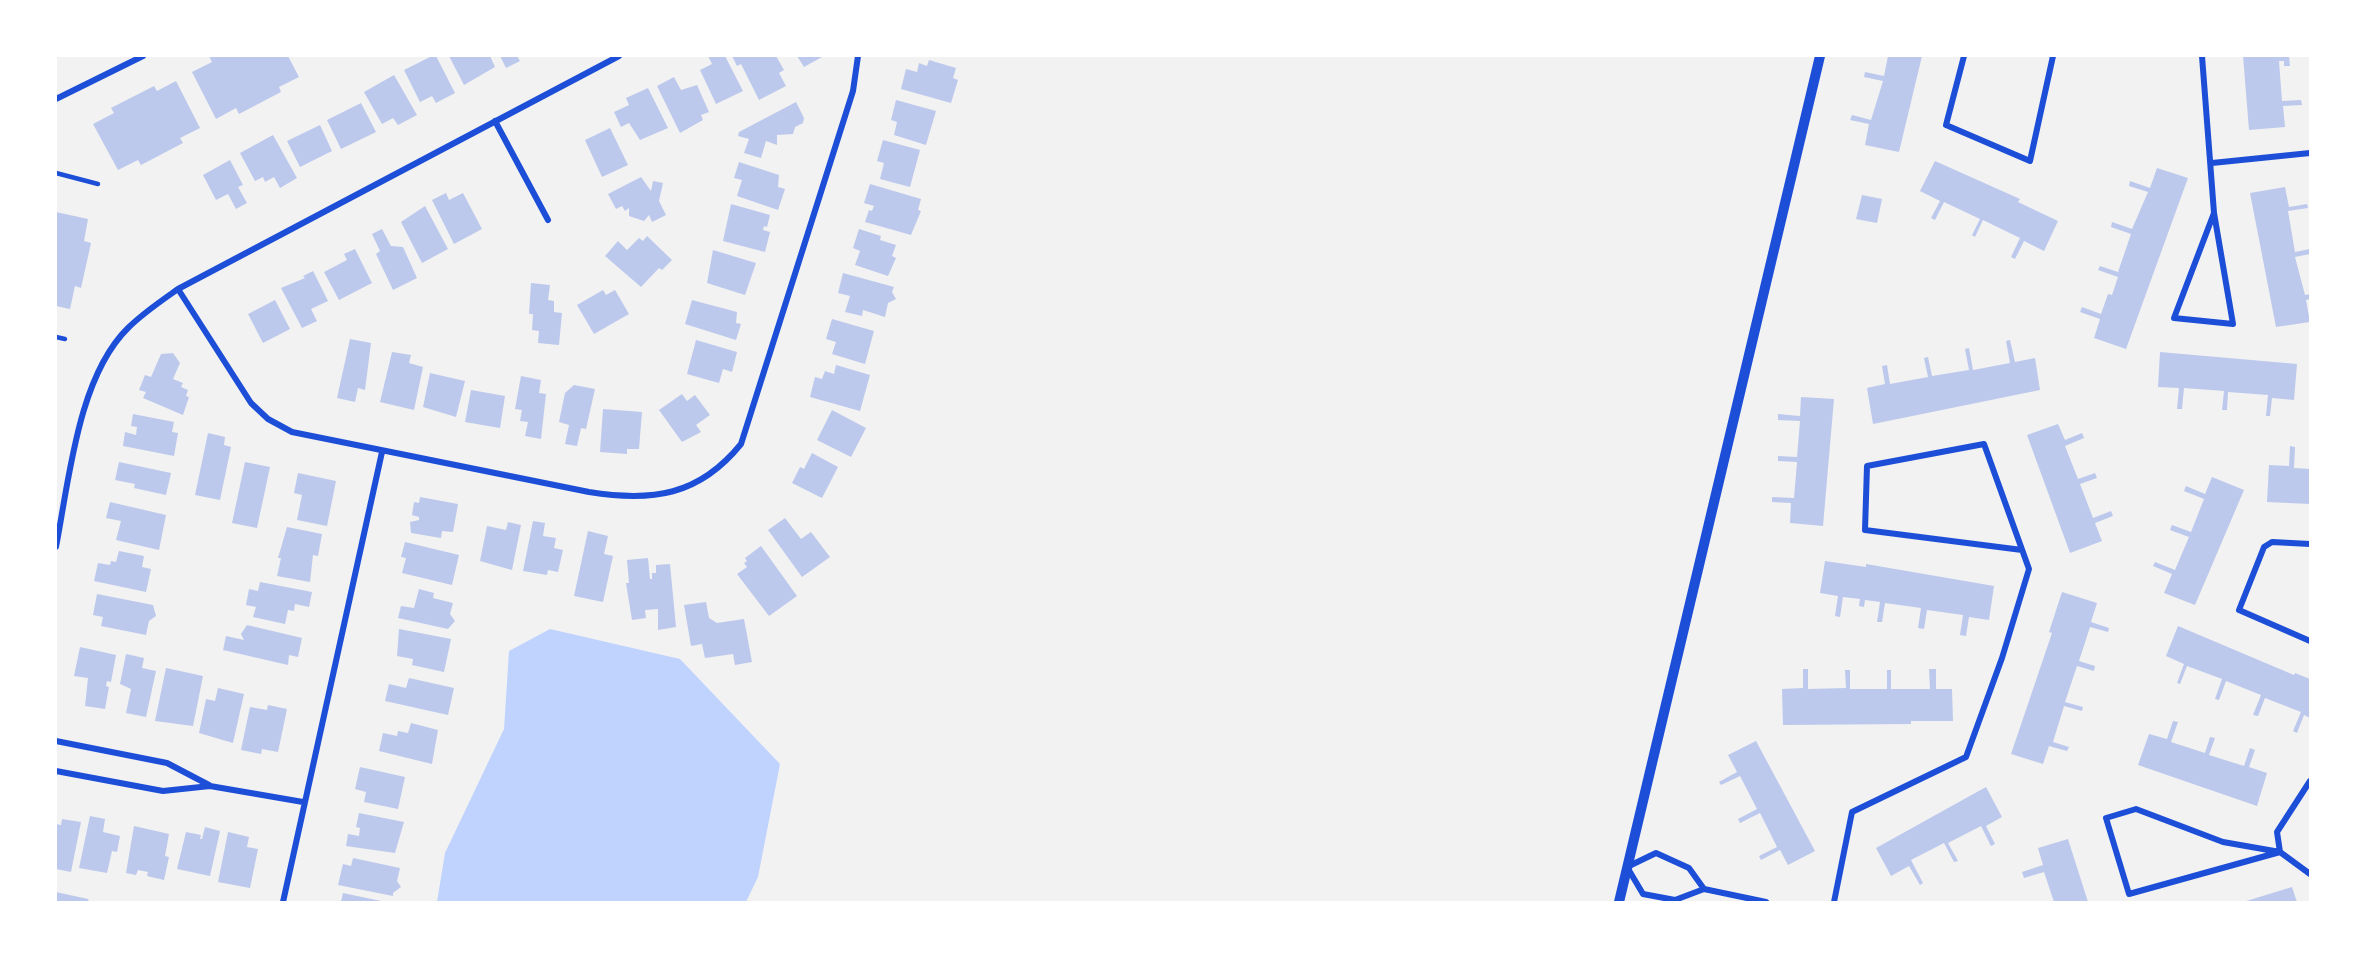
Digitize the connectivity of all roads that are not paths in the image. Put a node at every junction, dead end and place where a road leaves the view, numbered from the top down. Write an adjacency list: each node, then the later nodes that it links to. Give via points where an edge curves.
1 (143, 56): 8 (street)
2 (619, 56): 9 (street)
3 (858, 56): 19 (street, via 853,91 741,444 726,462 700,481 663,495 626,498)
4 (1820, 56): 30 (street)
5 (1964, 56): 6 (street, via 1946,125 2030,161)
6 (2053, 56)
7 (2202, 56): 11 (street)
8 (56, 99)
9 (495, 121): 15 (street); 16 (street)
10 (2310, 153): 11 (street)
11 (2212, 163): 14 (street)
12 (56, 173): 13 (lane)
13 (98, 184)
14 (2214, 213): 14 (street, via 2174,318 2233,324 2228,293)
15 (548, 220)
16 (178, 289): 19 (street, via 251,403 268,419 292,432); 21 (street, via 127,328 109,353 86,406)
17 (56, 337): 18 (lane)
18 (65, 339)
19 (382, 452): 28 (street)
20 (2310, 544): 23 (street, via 2272,542 2264,547 2239,610)
21 (56, 547)
22 (2022, 550): 22 (street, via 1984,444 1867,466 1865,530); 36 (street, via 2029,569 1966,757 1852,812)
23 (2310, 641)
24 (56, 741): 27 (street, via 167,764)
25 (56, 771): 27 (street, via 163,791)
26 (2310, 781): 29 (street, via 2277,832)
27 (210, 786): 28 (street)
28 (303, 802): 33 (street)
29 (2280, 852): 29 (street, via 2129,894 2106,818 2136,809 2223,842); 31 (street)
30 (1627, 867): 32 (street, via 1656,853 1689,868); 32 (street, via 1643,894 1675,900); 34 (street)
31 (2310, 874)
32 (1704, 889): 35 (street)
33 (283, 903)
34 (1619, 903)
35 (1766, 903)
36 (1834, 903)

